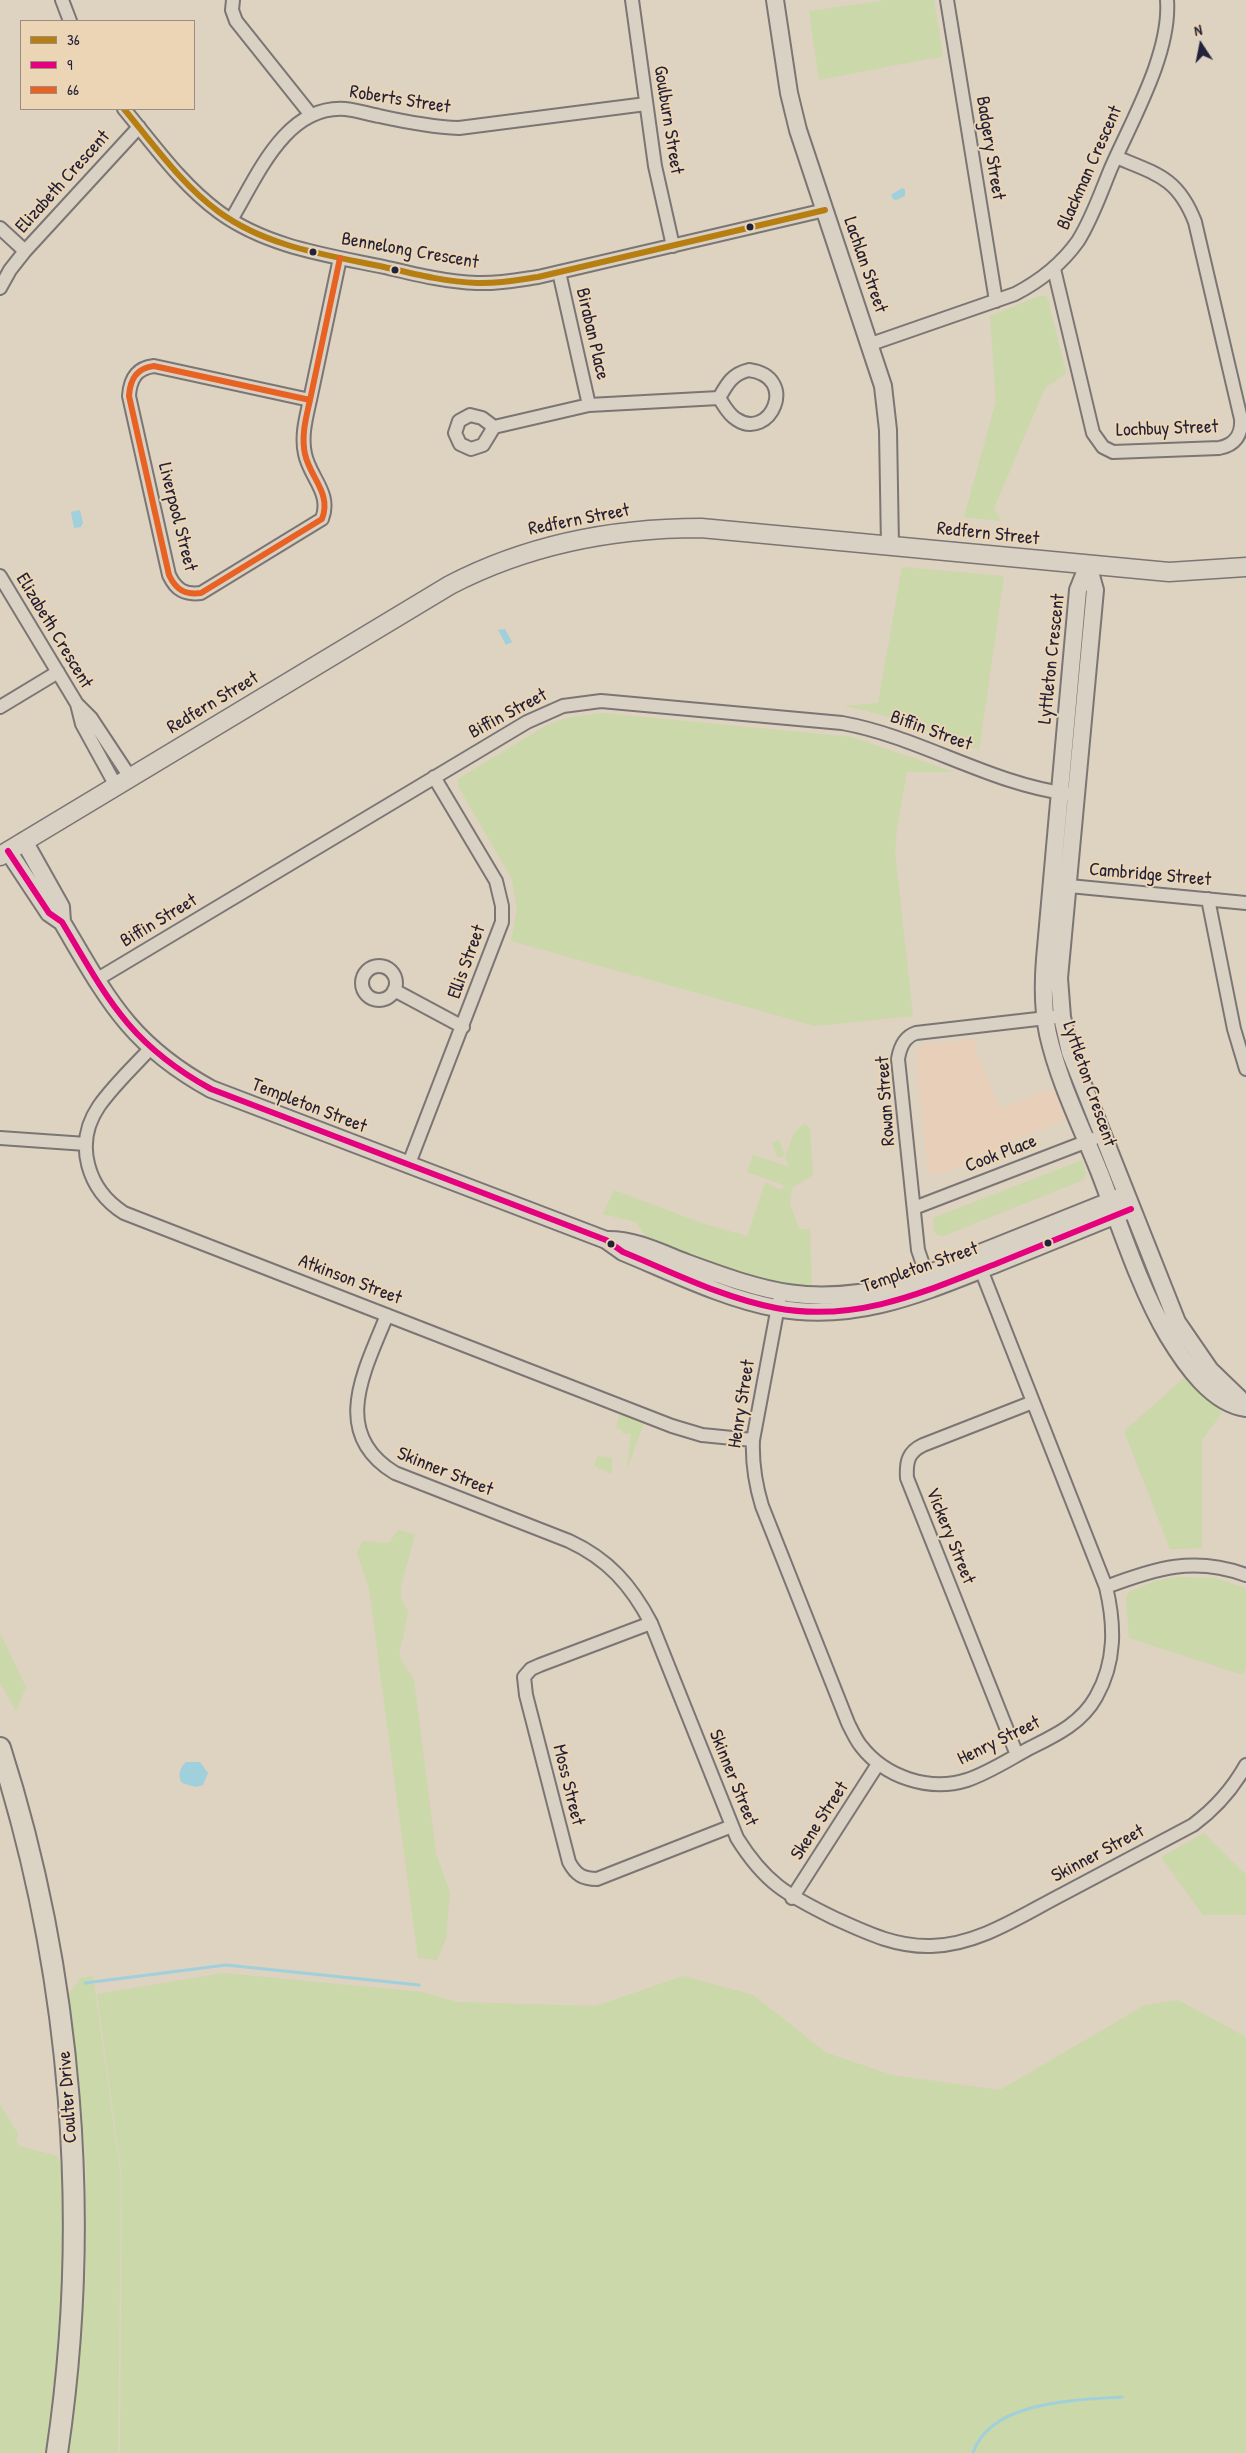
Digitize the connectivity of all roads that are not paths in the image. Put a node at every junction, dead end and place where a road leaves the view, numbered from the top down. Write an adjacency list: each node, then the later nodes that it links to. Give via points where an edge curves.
1 (62, 0): 7 (street)
2 (232, 0): 10 (street, via 236,21)
3 (632, 0): 8 (street, Goulburn Street)
4 (775, 0): 13 (street, Lachlan Street, via 789,93)
5 (947, 0): 22 (street, Badgery Street)
6 (1167, 0): 12 (street, Blackman Crescent, via 1163,46)
7 (70, 20)
8 (646, 104): 10 (street, Roberts Street, via 459,128 434,127 346,109); 16 (street, Goulburn Street, via 655,166)
9 (125, 110): 11 (street, Bennelong Crescent)
10 (311, 115): 14 (street, Roberts Street, via 290,129 278,143)
11 (139, 127): 14 (street, Bennelong Crescent, via 178,176 198,196); 17 (street, Elizabeth Crescent)
12 (1116, 157): 19 (street, Blackman Crescent, via 1084,230); 19 (street, Lochbuy Street, via 1167,180 1188,204 1241,418 1242,428 1238,437 1219,448 1114,452 1103,447 1093,433)
13 (825, 210): 16 (street, Bennelong Crescent); 23 (street, Lachlan Street)
14 (231, 220): 18 (street, Bennelong Crescent, via 276,242)
15 (0, 228): 17 (street)
16 (674, 246): 20 (street, Bennelong Crescent)
17 (25, 251): 21 (street, Elizabeth Crescent)
18 (340, 258): 20 (street, Bennelong Crescent, via 433,278 478,283 508,282); 25 (street, Liverpool Street)
19 (1054, 269): 22 (street, Blackman Crescent, via 1035,283)
20 (559, 272): 26 (street, Biraban Place)
21 (0, 288)
22 (996, 301): 23 (street, Blackman Crescent)
23 (871, 344): 28 (street, Lachlan Street, via 886,401)
24 (719, 398): 24 (street, via 730,379 749,370 768,377 777,395 771,414 754,423 737,420); 26 (street, Biraban Place)
25 (310, 400): 25 (street, Liverpool Street, via 303,439 310,469 325,499 322,519 201,593 190,595 179,590 169,575 129,396 133,378 138,371 154,366)
26 (589, 405): 27 (street, Biraban Place)
27 (494, 427)
28 (890, 546): 29 (main road, Redfern Street); 35 (main road, Redfern Street, via 701,528 650,528 613,532 518,555 450,585)
29 (1088, 565): 30 (main road, Redfern Street, via 1169,572); 36 (street, Lyttleton Crescent, via 1078,590); 37 (street, Lyttleton Crescent, via 1095,590)
30 (1246, 567)
31 (0, 576): 32 (street, Elizabeth Crescent)
32 (58, 672): 33 (street); 35 (street, Elizabeth Crescent, via 77,704 91,718)
33 (0, 707)
34 (434, 777): 36 (street, Biffin Street, via 538,715 588,702 866,727 1031,787); 45 (street, Biffin Street); 48 (street, Ellis Street, via 496,881 502,906 497,938)
35 (123, 782): 38 (main road, Redfern Street)
36 (1060, 792): 37 (street, Biffin Street); 40 (street, Lyttleton Crescent)
37 (1076, 794): 41 (street, Lyttleton Crescent)
38 (24, 841): 39 (main road, Redfern Street); 44 (street, Templeton Street, via 61,907)
39 (4, 853): 44 (street, Templeton Street, via 49,912)
40 (1051, 885): 41 (street, Cambridge Street); 47 (street, Lyttleton Crescent, via 1044,968)
41 (1068, 886): 42 (street, Cambridge Street); 47 (street, Lyttleton Crescent)
42 (1208, 899): 43 (street, Cambridge Street); 50 (street, via 1234,1029)
43 (1246, 903)
44 (62, 922): 45 (street, Templeton Street)
45 (96, 980): 49 (street, Templeton Street, via 121,1018)
46 (394, 990): 48 (street)
47 (1054, 1017): 52 (street, Lyttleton Crescent, via 1058,1064); 56 (street, Rowan Street, via 916,1033 903,1042 898,1059)
48 (463, 1026): 54 (street, Ellis Street)
49 (150, 1048): 53 (street, Atkinson Street, via 99,1106 91,1120); 54 (street, Templeton Street, via 185,1075 211,1088)
50 (1246, 1069)
51 (0, 1138): 53 (street)
52 (1095, 1139): 55 (street, Lyttleton Crescent); 56 (street, Cook Place)
53 (86, 1144): 60 (street, Atkinson Street, via 89,1170 96,1185 111,1204 124,1213)
54 (408, 1166): 59 (street, Templeton Street, via 606,1240 630,1242 740,1282)
55 (1121, 1205): 57 (street, Templeton Street); 62 (street, Lyttleton Crescent, via 1150,1299 1176,1349 1217,1396)
56 (914, 1208): 58 (street, Rowan Street, via 918,1250)
57 (978, 1262): 58 (street, Templeton Street); 61 (street, Henry Street)
58 (929, 1282): 59 (street, Templeton Street, via 866,1293)
59 (779, 1301): 63 (street, Henry Street)
60 (387, 1315): 63 (street, Atkinson Street, via 672,1426 702,1434); 66 (street, Skinner Street, via 356,1398 359,1429 366,1447 376,1460 395,1473 590,1550 625,1580)
61 (1033, 1402): 65 (street, Henry Street); 68 (street, Vickery Street, via 923,1445 912,1452 906,1466 907,1478)
62 (1246, 1408)
63 (753, 1440): 69 (street, Henry Street, via 754,1477 762,1506 848,1723 861,1746)
64 (1246, 1575): 65 (street, via 1215,1566 1176,1565 1151,1570)
65 (1106, 1587): 68 (street, Henry Street, via 1112,1610 1112,1641 1105,1679 1096,1698 1067,1728)
66 (651, 1623): 71 (street, Skinner Street); 71 (street, Moss Street, via 540,1665 531,1669 524,1678 569,1862 579,1876 598,1879)
67 (0, 1748): 73 (main road, Coulter Drive, via 27,1840 45,1925 68,2084 74,2238 71,2335)
68 (1016, 1755): 69 (street, Henry Street, via 973,1777 945,1784 916,1781)
69 (878, 1764): 72 (street, Skene Street)
70 (1246, 1765): 72 (street, Skinner Street, via 1227,1795 1194,1825 994,1930 957,1943 931,1946 892,1942)
71 (732, 1826): 72 (street, Skinner Street, via 755,1864)
72 (792, 1898)
73 (57, 2453)

